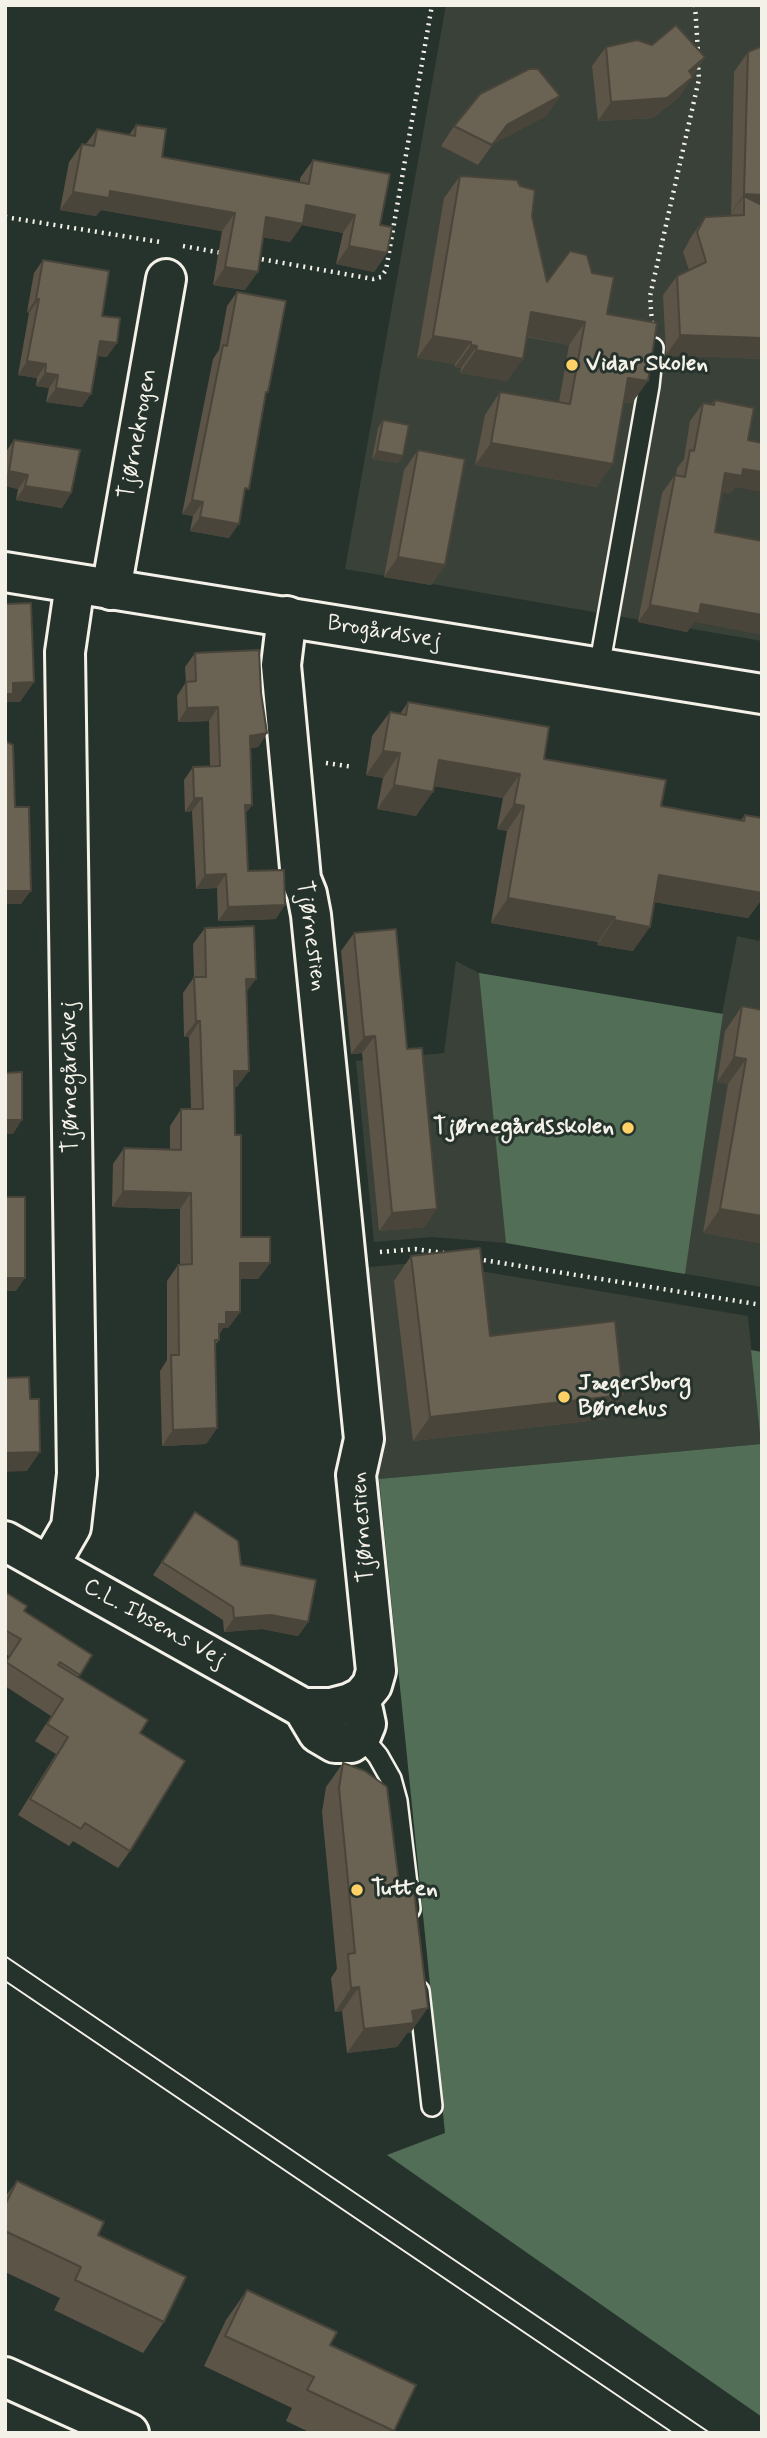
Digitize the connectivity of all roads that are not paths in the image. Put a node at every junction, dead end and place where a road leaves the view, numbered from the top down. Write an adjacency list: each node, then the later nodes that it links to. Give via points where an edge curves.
1 (166, 279): 4 (street, Tjørnekrogen)
2 (653, 348): 6 (lane)
3 (5, 572): 4 (street, Brogårdsvej)
4 (93, 587): 5 (street, Brogårdsvej); 9 (street, Tjørnegårdsvej, via 65,652 77,1474 71,1527)
5 (287, 616): 6 (street, Brogårdsvej); 10 (street, Tjørnestien, via 281,665 301,879 307,894 364,1439 356,1475 376,1671)
6 (599, 668): 7 (street, Brogårdsvej)
7 (762, 694)
8 (5, 1541): 9 (street, C.L. Ibsens Vej)
9 (50, 1565): 10 (street, C.L. Ibsens Vej, via 311,1720 331,1708)
10 (356, 1719): 11 (lane, via 391,1779 397,1801)
11 (412, 1926)
12 (416, 1968): 13 (lane)
13 (432, 2106)
14 (5, 2376): 15 (street)
15 (129, 2433)

